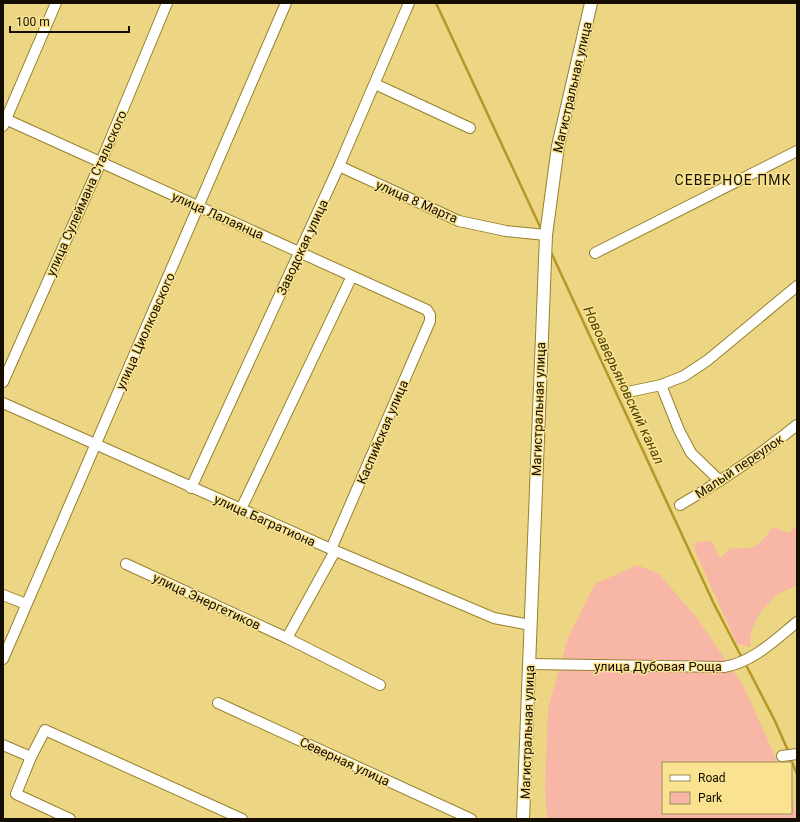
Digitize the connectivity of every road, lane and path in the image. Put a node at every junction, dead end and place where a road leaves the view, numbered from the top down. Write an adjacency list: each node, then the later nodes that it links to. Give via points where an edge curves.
1 (56, 3): 7 (street)
2 (167, 3): 10 (street, улица Сулеймана Стальского)
3 (286, 3): 12 (street, улица Циолковского)
4 (409, 3): 6 (street, Заводская улица)
5 (591, 3): 13 (main road, Магистральная улица, via 558,146)
6 (374, 84): 8 (street); 11 (street, Заводская улица)
7 (4, 121): 10 (street, улица Лалаянца)
8 (470, 128)
9 (797, 151): 15 (street)
10 (101, 162): 12 (street, улица Лалаянца); 19 (street, улица Сулеймана Стальского)
11 (339, 166): 13 (street, улица 8 Марта, via 459,221 506,231); 14 (street, Заводская улица)
12 (200, 207): 14 (street, улица Лалаянца); 24 (street, улица Циолковского)
13 (546, 235): 34 (main road, Магистральная улица)
14 (300, 252): 16 (street, улица Лалаянца); 26 (street, Заводская улица)
15 (595, 253)
16 (352, 276): 18 (street, улица Лалаянца, via 427,310); 28 (street)
17 (797, 286): 20 (street, via 708,360 684,376)
18 (430, 315): 29 (street, Каспийская улица, via 430,321)
19 (3, 382)
20 (661, 385): 21 (street); 25 (street, via 678,430 691,453)
21 (628, 392)
22 (3, 404): 24 (street, улица Багратиона)
23 (797, 425): 25 (street, Малый переулок)
24 (94, 444): 26 (street, улица Багратиона); 32 (street, улица Циолковского)
25 (720, 481): 27 (street, Малый переулок)
26 (190, 488): 28 (street, улица Багратиона)
27 (680, 505)
28 (241, 509): 29 (street, улица Багратиона)
29 (333, 550): 34 (street, улица Багратиона, via 494,618); 35 (street)
30 (126, 564): 35 (street, улица Энергетиков)
31 (3, 595): 32 (street)
32 (26, 604): 36 (street, улица Циолковского)
33 (797, 622): 37 (street, улица Дубовая Роща, via 756,654 738,664 716,667)
34 (530, 625): 37 (main road, Магистральная улица)
35 (287, 638): 38 (street, улица Энергетиков)
36 (3, 659)
37 (529, 664): 47 (main road, Магистральная улица)
38 (380, 685)
39 (218, 703): 46 (street, Северная улица)
40 (3, 745): 43 (street)
41 (797, 754): 42 (street)
42 (782, 756)
43 (31, 757): 44 (street, via 16,794); 45 (street, via 45,730)
44 (70, 819)
45 (242, 819)
46 (471, 819)
47 (523, 819)

